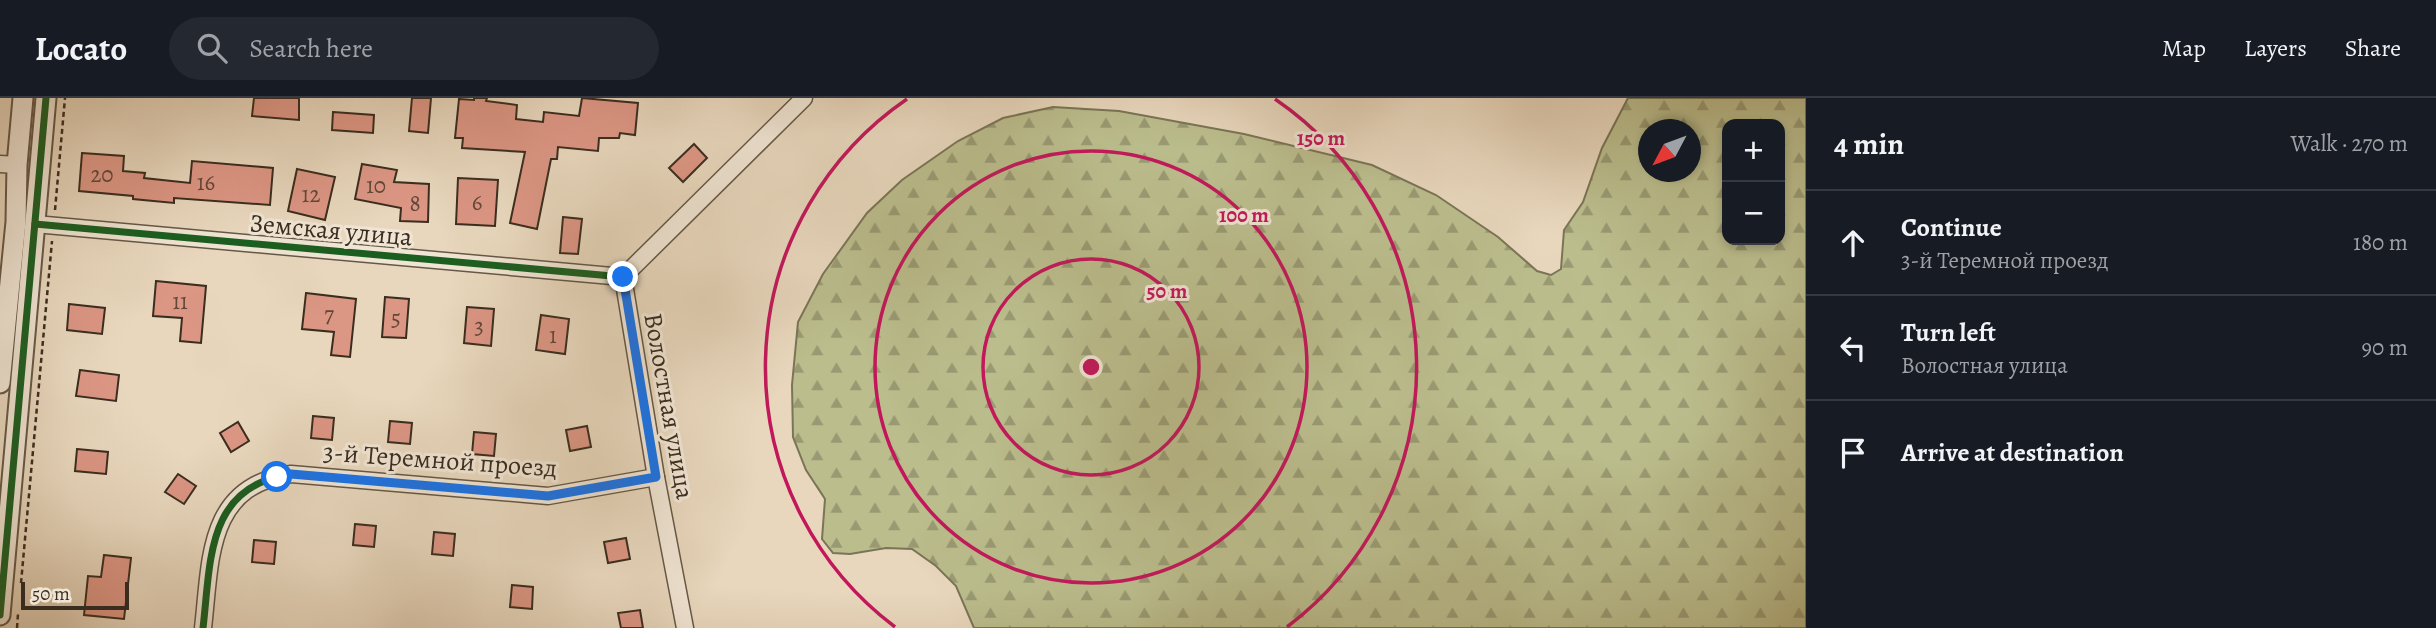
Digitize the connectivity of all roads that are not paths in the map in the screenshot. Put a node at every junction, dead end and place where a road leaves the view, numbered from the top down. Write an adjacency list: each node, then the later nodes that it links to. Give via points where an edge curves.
1 (23, 98): 4 (street)
2 (46, 98): 5 (street)
3 (804, 98): 6 (street)
4 (8, 165): 7 (street, via 16,222)
5 (44, 225): 6 (street, Земская улица); 9 (street)
6 (623, 277): 8 (street, Волостная улица)
7 (0, 383)
8 (656, 477): 10 (street, 3-й Теремной проезд, via 548,496 291,474 263,481 239,496 215,533); 11 (street, Волостная улица)
9 (9, 615)
10 (203, 628)
11 (685, 628)

